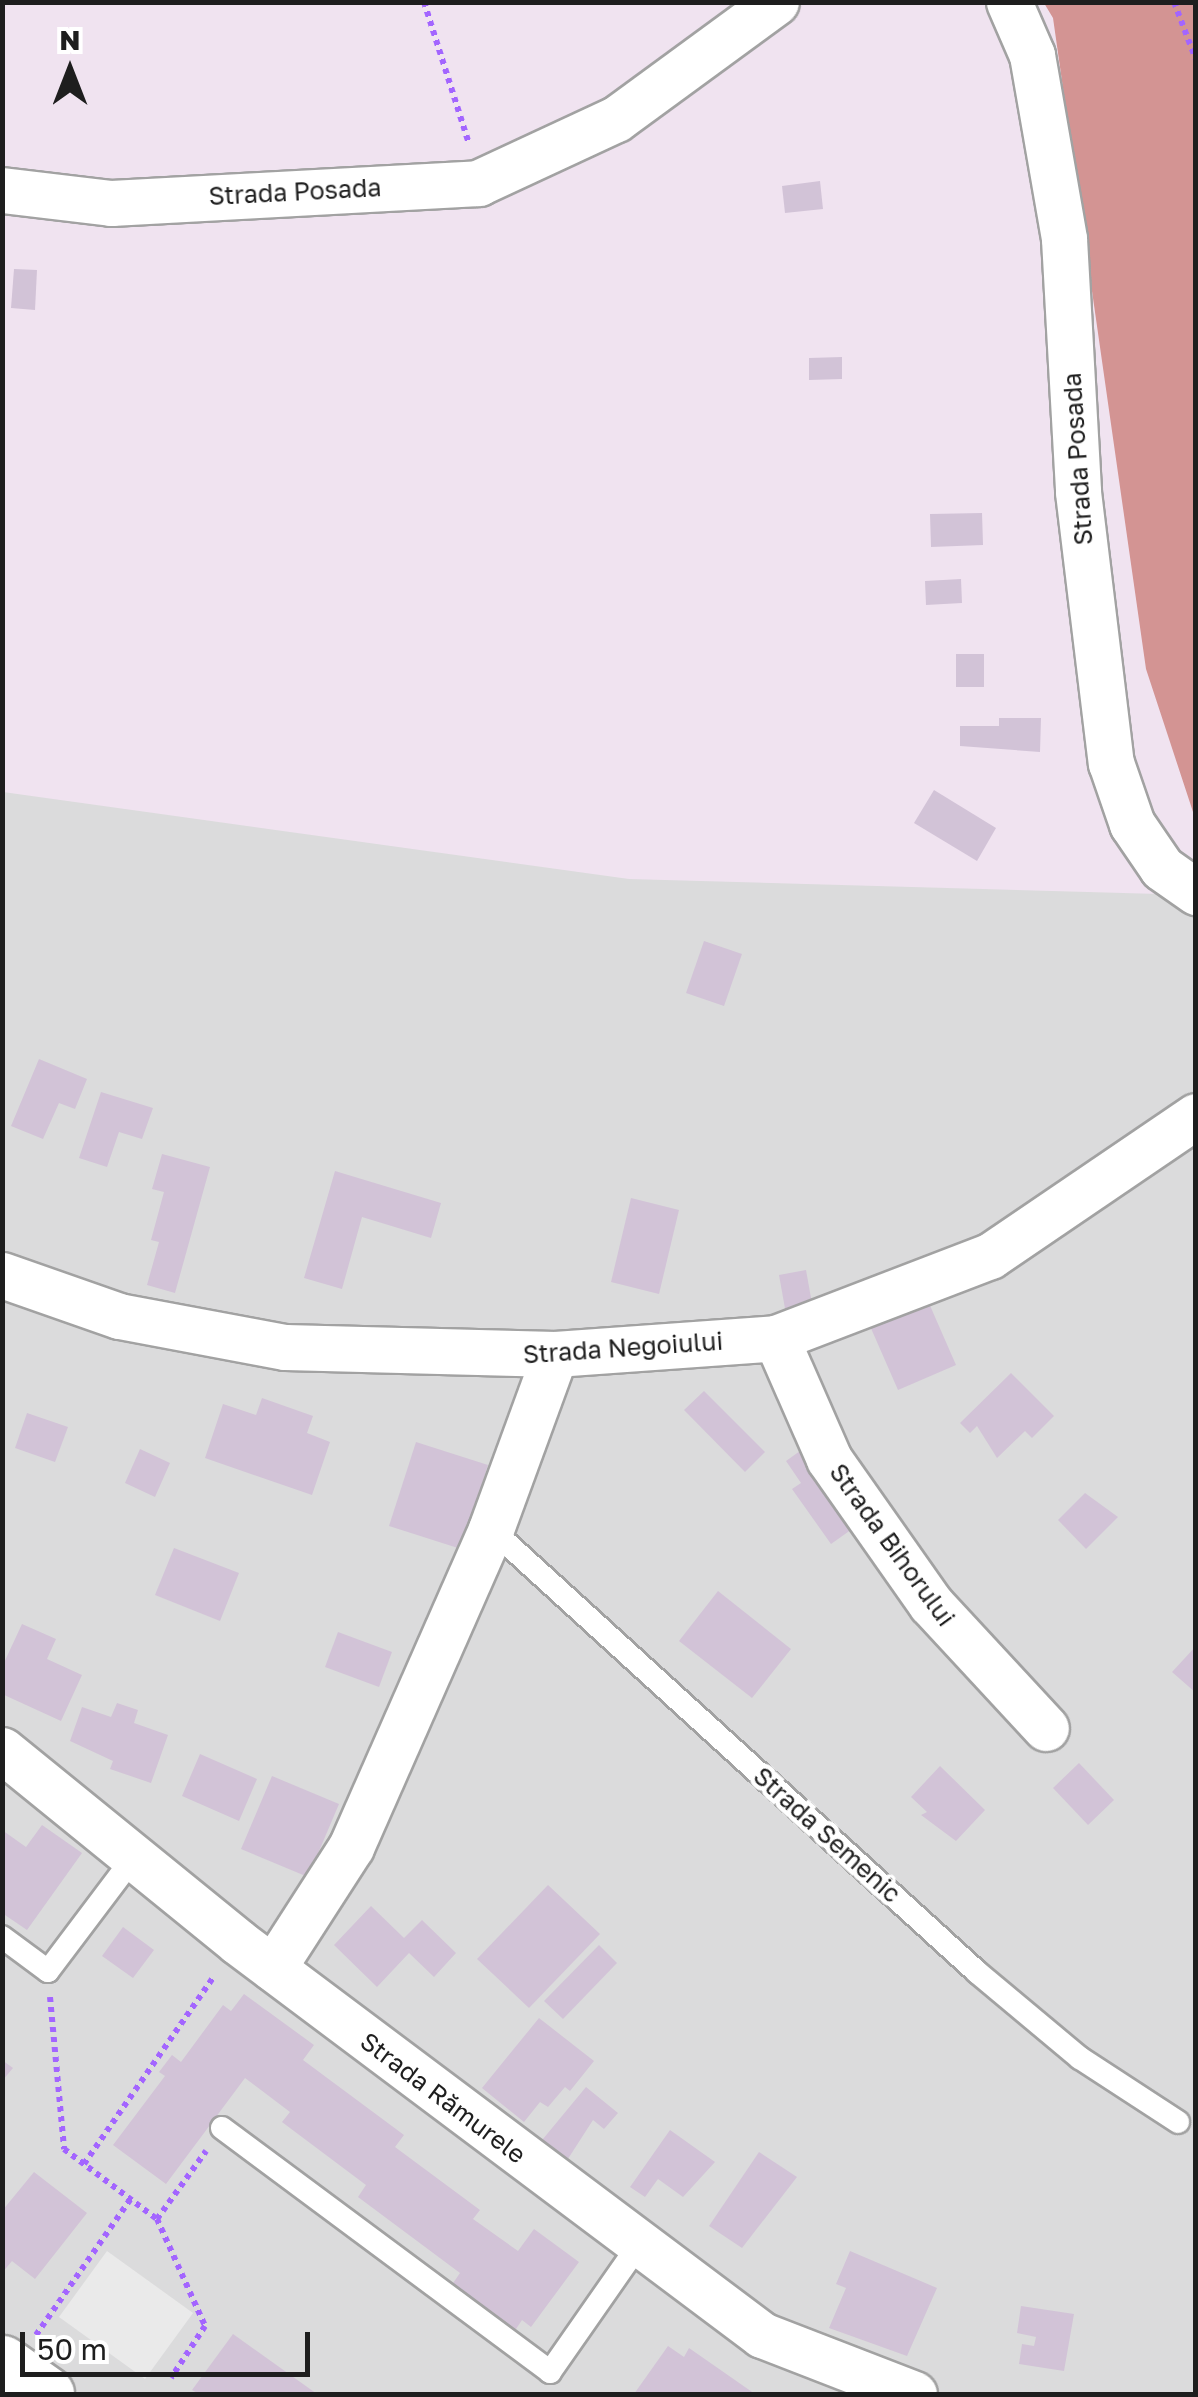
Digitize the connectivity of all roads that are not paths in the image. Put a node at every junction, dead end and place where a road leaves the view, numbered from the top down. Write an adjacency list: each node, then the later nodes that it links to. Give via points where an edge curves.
1 (776, 2): 3 (street, Strada Posada, via 616,119 478,182 111,202)
2 (1008, 2): 4 (street, Strada Posada, via 1032,55 1064,239 1078,492 1112,763 1132,824 1162,868)
3 (2, 190)
4 (1196, 892)
5 (1196, 1116): 7 (street, Strada Negoiului, via 990,1256)
6 (2, 1275): 8 (street, Strada Negoiului, via 119,1316 286,1348)
7 (776, 1338): 8 (street, Strada Negoiului); 10 (street, Strada Bihorului, via 829,1459 931,1604)
8 (556, 1354): 9 (street)
9 (491, 1530): 14 (street, via 351,1847); 15 (lane, Strada Semenic, via 977,1972 1080,2058)
10 (1046, 1728)
11 (2, 1750): 12 (street, Strada Rămurele)
12 (134, 1857): 13 (lane, via 48,1971); 14 (street, Strada Rămurele)
13 (2, 1937)
14 (273, 1968): 17 (street, Strada Rămurele)
15 (1178, 2122)
16 (222, 2128): 17 (lane, via 550,2372)
17 (638, 2246): 18 (street, Strada Rămurele, via 762,2335)
18 (914, 2394)

